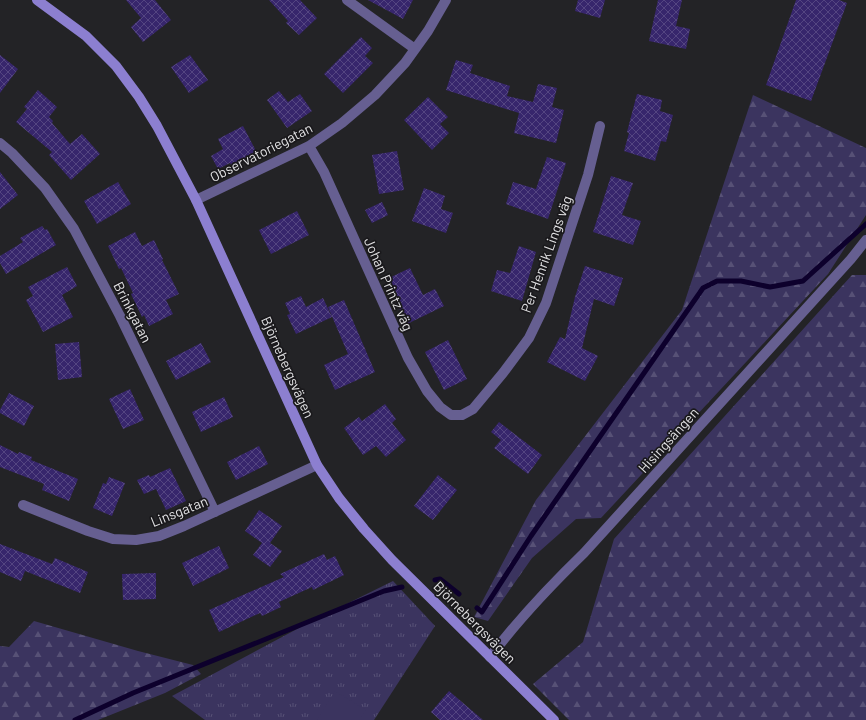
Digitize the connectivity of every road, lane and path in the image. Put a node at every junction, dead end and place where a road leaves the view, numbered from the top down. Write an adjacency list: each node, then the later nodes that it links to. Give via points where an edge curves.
1 (37, 0): 8 (street, Björnebergsvägen, via 86,36 116,66 157,126)
2 (347, 0): 4 (street)
3 (446, 0): 4 (street, Observatoriegatan)
4 (415, 49): 7 (street, Observatoriegatan, via 375,95)
5 (600, 126): 10 (street, Per Henrik Lings väg, via 588,175 546,303 529,338 503,373 473,409)
6 (0, 143): 13 (street, Brinkgatan, via 45,188 74,229 120,316)
7 (309, 146): 8 (street, Observatoriegatan); 10 (street, Johan Printz väg, via 324,172 408,358 440,407 451,415)
8 (196, 200): 11 (street, Björnebergsvägen)
9 (866, 240): 14 (street, Hisingsängen, via 517,624)
10 (462, 414)
11 (317, 465): 13 (street, Linsgatan); 14 (street, Björnebergsvägen, via 364,529)
12 (23, 505): 13 (street, Linsgatan, via 113,539 136,540 159,536)
13 (215, 512)
14 (490, 657): 15 (street, Björnebergsvägen)
15 (554, 720)

